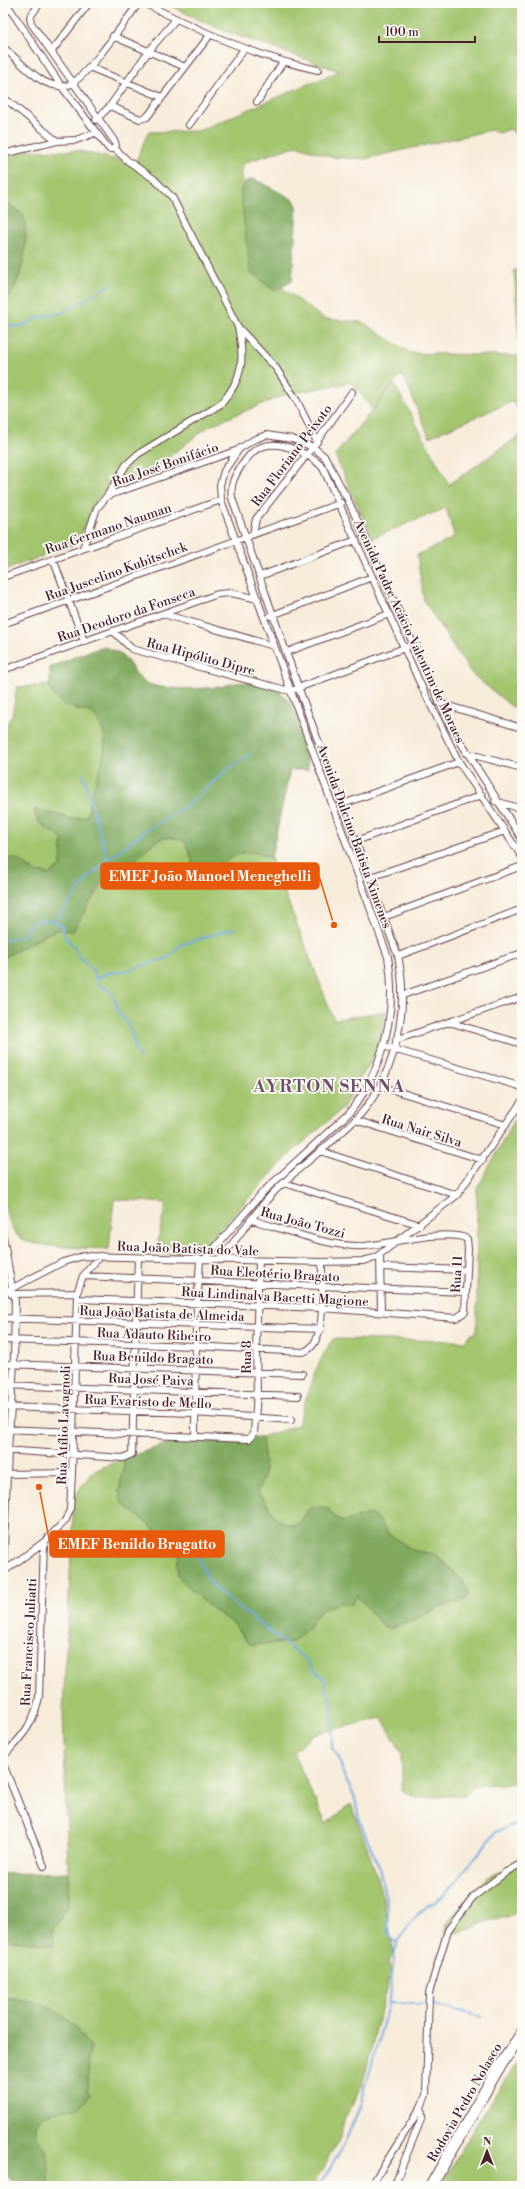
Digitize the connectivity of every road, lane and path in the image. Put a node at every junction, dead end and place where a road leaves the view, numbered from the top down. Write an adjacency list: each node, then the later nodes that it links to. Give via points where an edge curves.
1 (6, 3): 18 (street)
2 (40, 3): 11 (street, via 30,17)
3 (89, 3): 11 (street)
4 (139, 3): 8 (street)
5 (144, 3): 6 (street)
6 (176, 19): 7 (street); 12 (street)
7 (210, 35): 10 (street); 15 (street)
8 (113, 36): 12 (street); 14 (street)
9 (3, 47): 18 (street, via 43,81)
10 (244, 49): 13 (street); 24 (street)
11 (52, 51): 18 (street)
12 (148, 52): 15 (street); 17 (street)
13 (283, 62): 16 (street); 21 (street)
14 (89, 67): 17 (street); 18 (street)
15 (185, 67): 20 (street)
16 (318, 70)
17 (126, 83): 20 (street); 22 (street)
18 (68, 85): 23 (street); 25 (street)
19 (3, 97): 27 (street)
20 (162, 97): 22 (street, via 144,119)
21 (257, 102)
22 (110, 106): 23 (street)
23 (98, 119): 25 (street); 29 (street, via 115,142)
24 (189, 125)
25 (90, 126): 26 (street)
26 (95, 133): 27 (street, via 76,140); 29 (street, via 109,149)
27 (57, 141): 30 (street)
28 (3, 147): 30 (street)
29 (114, 148): 31 (street, via 128,162 154,179 172,197)
30 (6, 153)
31 (238, 326): 33 (street, via 276,368 297,401); 36 (street, via 243,359 239,377 227,397 221,404 138,454 126,465)
32 (352, 392): 33 (street, Rua Floriano Peixoto)
33 (315, 445): 34 (street, Avenida Dulcino Batista Ximenes, via 266,435 252,440); 35 (street, Rua Floriano Peixoto); 38 (street, Avenida Padre Acácio Valentim de Moraes, via 328,462)
34 (239, 449): 36 (street, Rua José Bonifácio); 37 (street, Avenida Dulcino Batista Ximenes, via 224,471 220,485)
35 (306, 456): 39 (street, Avenida Padre Acácio Valentim de Moraes, via 323,468); 40 (street, Rua Floriano Peixoto, via 256,519); 41 (street, Avenida Dulcino Batista Ximenes, via 278,445 261,446 252,452 230,488)
36 (108, 496): 44 (street, Rua José Bonifácio, via 97,508)
37 (221, 500): 42 (street, Avenida Dulcino Batista Ximenes); 44 (street, Rua Germano Nauman)
38 (348, 500): 39 (street, Rua Juscelino Kubitschek); 58 (street, Avenida Padre Acácio Valentim de Moraes)
39 (339, 504): 40 (street, Rua Juscelino Kubitschek); 43 (street, Avenida Padre Acácio Valentim de Moraes)
40 (253, 534): 41 (street, Rua Juscelino Kubitschek)
41 (246, 536): 42 (street, Rua Juscelino Kubitschek); 46 (street, Avenida Dulcino Batista Ximenes)
42 (236, 540): 49 (street, Rua Juscelino Kubitschek); 50 (street, Avenida Dulcino Batista Ximenes)
43 (356, 540): 46 (street); 48 (street, Avenida Padre Acácio Valentim de Moraes)
44 (83, 548): 45 (street, Rua Germano Nauman)
45 (53, 559): 47 (street, Rua Germano Nauman); 49 (street)
46 (260, 576): 53 (street, Avenida Dulcino Batista Ximenes)
47 (3, 577)
48 (372, 578): 52 (street, Avenida Padre Acácio Valentim de Moraes); 53 (street)
49 (68, 600): 55 (street, Rua Juscelino Kubitschek); 57 (street)
50 (258, 600): 51 (street, Rua Deodoro da Fonseca, via 225,592); 54 (street, Avenida Dulcino Batista Ximenes)
51 (162, 613): 56 (street, Rua Deodoro da Fonseca); 59 (street)
52 (389, 614): 60 (street, Avenida Padre Acácio Valentim de Moraes); 61 (street)
53 (273, 615): 54 (street); 61 (street, Avenida Dulcino Batista Ximenes)
54 (265, 617): 59 (street, Avenida Dulcino Batista Ximenes)
55 (3, 624)
56 (113, 631): 57 (street, Rua Deodoro da Fonseca); 64 (street, Rua Hipólito Dipre, via 132,649)
57 (84, 641): 62 (street, Rua Deodoro da Fonseca)
58 (413, 644): 60 (street); 65 (street, Avenida Padre Acácio Valentim de Moraes)
59 (274, 646): 64 (street, Avenida Dulcino Batista Ximenes)
60 (404, 648): 63 (street); 68 (street, Avenida Padre Acácio Valentim de Moraes)
61 (287, 652): 63 (street, Avenida Dulcino Batista Ximenes)
62 (3, 670)
63 (299, 689): 64 (street); 75 (street, Avenida Dulcino Batista Ximenes)
64 (290, 691): 94 (street, Avenida Dulcino Batista Ximenes, via 388,958 392,976 392,1000)
65 (439, 704): 66 (street, Avenida Padre Acácio Valentim de Moraes); 67 (street)
66 (451, 727): 68 (street); 69 (street, Avenida Padre Acácio Valentim de Moraes)
67 (522, 728)
68 (443, 730): 70 (street, Avenida Padre Acácio Valentim de Moraes)
69 (466, 753): 71 (street); 73 (street, Avenida Padre Acácio Valentim de Moraes)
70 (459, 762): 72 (street, Avenida Padre Acácio Valentim de Moraes); 75 (street)
71 (522, 768)
72 (482, 795): 74 (street, Avenida Padre Acácio Valentim de Moraes); 79 (street)
73 (496, 801): 74 (street); 76 (street); 78 (street, Avenida Padre Acácio Valentim de Moraes)
74 (488, 803): 77 (street, Avenida Padre Acácio Valentim de Moraes)
75 (343, 804): 79 (street, Avenida Dulcino Batista Ximenes)
76 (522, 809)
77 (505, 831): 80 (street, Avenida Padre Acácio Valentim de Moraes); 82 (street)
78 (522, 839)
79 (356, 842): 82 (street, Avenida Dulcino Batista Ximenes)
80 (522, 857)
81 (522, 866): 84 (street)
82 (368, 878): 84 (street, Avenida Dulcino Batista Ximenes)
83 (522, 909): 86 (street)
84 (384, 917): 86 (street, Avenida Dulcino Batista Ximenes)
85 (522, 953): 87 (street)
86 (398, 956): 87 (street, Avenida Dulcino Batista Ximenes)
87 (403, 996): 92 (street, Avenida Dulcino Batista Ximenes)
88 (522, 997): 89 (street)
89 (512, 1000): 90 (street); 91 (street)
90 (522, 1003)
91 (449, 1022): 92 (street); 93 (street)
92 (396, 1040): 95 (street, Avenida Dulcino Batista Ximenes)
93 (522, 1044)
94 (383, 1046): 95 (street); 114 (street, Avenida Dulcino Batista Ximenes, via 366,1090 349,1113 263,1192)
95 (393, 1049): 96 (street, Avenida Dulcino Batista Ximenes); 97 (street)
96 (380, 1086): 99 (street, Avenida Dulcino Batista Ximenes); 100 (street)
97 (522, 1087)
98 (522, 1101): 100 (street)
99 (355, 1120): 101 (street, Avenida Dulcino Batista Ximenes); 102 (street, Rua Nair Silva)
100 (506, 1125): 102 (street)
101 (320, 1151): 103 (street, Avenida Dulcino Batista Ximenes); 104 (street)
102 (483, 1160): 104 (street)
103 (284, 1183): 105 (street, Avenida Dulcino Batista Ximenes); 106 (street)
104 (457, 1195): 106 (street)
105 (252, 1220): 108 (street, Rua João Tozzi, via 346,1246); 115 (street, Avenida Dulcino Batista Ximenes)
106 (420, 1225): 108 (street)
107 (3, 1236): 110 (street)
108 (396, 1242): 109 (street, Rua João Tozzi, via 459,1235); 111 (street)
109 (468, 1242): 119 (street, Rua 11)
110 (4, 1248): 126 (street)
111 (380, 1255): 117 (street, Rua João Batista do Vale, via 370,1260); 118 (street)
112 (100, 1256): 113 (street, Rua João Batista do Vale); 120 (street, Rua Atílio Lavagnoli); 126 (street, Rua João Batista do Vale, via 73,1258 63,1262)
113 (138, 1258): 114 (street, Rua João Batista do Vale); 121 (street)
114 (203, 1259): 115 (street, Rua João Batista do Vale); 122 (street)
115 (220, 1260): 116 (street, Rua João Batista do Vale)
116 (259, 1261): 117 (street, Rua João Batista do Vale); 123 (street, Rua 8)
117 (322, 1262): 124 (street)
118 (381, 1267): 119 (street); 125 (street)
119 (467, 1270): 127 (street, Rua 11)
120 (83, 1276): 121 (street, Rua Eleotério Bragato); 129 (street, Rua Atílio Lavagnoli)
121 (138, 1278): 122 (street, Rua Eleotério Bragato); 130 (street)
122 (198, 1280): 123 (street, Rua Eleotério Bragato); 131 (street)
123 (259, 1283): 124 (street, Rua Eleotério Bragato); 132 (street, Rua 8)
124 (321, 1286): 125 (street, Rua Eleotério Bragato); 134 (street)
125 (381, 1288): 127 (street, Rua Eleotério Bragato); 135 (street)
126 (13, 1291): 128 (street, Rua Lindinalva Bacetti Magione); 129 (street, Rua Lindinalva Bacetti Magione); 137 (street)
127 (465, 1292): 133 (street, Rua 11)
128 (3, 1293)
129 (77, 1296): 130 (street, Rua Lindinalva Bacetti Magione); 138 (street, Rua Atílio Lavagnoli)
130 (136, 1301): 131 (street, Rua Lindinalva Bacetti Magione); 139 (street)
131 (197, 1303): 132 (street, Rua Lindinalva Bacetti Magione); 140 (street)
132 (258, 1305): 134 (street, Rua Lindinalva Bacetti Magione); 141 (street, Rua 8)
133 (466, 1307): 135 (street, Rua Lindinalva Bacetti Magione, via 464,1314 456,1318)
134 (321, 1308): 135 (street, Rua Lindinalva Bacetti Magione); 142 (street)
135 (381, 1312)
136 (3, 1318): 137 (street, Rua João Batista de Almeida)
137 (14, 1319): 138 (street, Rua João Batista de Almeida); 144 (street)
138 (76, 1321): 139 (street, Rua João Batista de Almeida); 145 (street, Rua Atílio Lavagnoli)
139 (135, 1324): 140 (street, Rua João Batista de Almeida); 146 (street)
140 (196, 1326): 141 (street, Rua João Batista de Almeida); 147 (street)
141 (257, 1326): 142 (street, Rua João Batista de Almeida); 148 (street, Rua 8)
142 (321, 1329): 148 (street, Rua Adauto Ribeiro, via 315,1343 303,1352)
143 (3, 1340): 144 (street, Rua Adauto Ribeiro)
144 (14, 1340): 145 (street, Rua Adauto Ribeiro); 150 (street)
145 (76, 1343): 146 (street, Rua Adauto Ribeiro); 151 (street, Rua Atílio Lavagnoli)
146 (136, 1345): 147 (street, Rua Adauto Ribeiro); 152 (street)
147 (196, 1346): 148 (street, Rua Adauto Ribeiro); 153 (street)
148 (256, 1349): 154 (street, Rua 8)
149 (3, 1364): 150 (street, Rua Benildo Bragato)
150 (14, 1364): 151 (street, Rua Benildo Bragato); 157 (street)
151 (76, 1366): 152 (street, Rua Benildo Bragato); 158 (street, Rua Atílio Lavagnoli)
152 (135, 1367): 153 (street, Rua Benildo Bragato); 159 (street)
153 (195, 1370): 154 (street, Rua Benildo Bragato); 160 (street)
154 (257, 1371): 155 (street, Rua Benildo Bragato); 161 (street, Rua 8)
155 (302, 1374)
156 (3, 1385): 157 (street, Rua José Paiva)
157 (12, 1385): 158 (street, Rua José Paiva); 164 (street)
158 (75, 1387): 159 (street, Rua José Paiva); 165 (street, Rua Atílio Lavagnoli)
159 (134, 1388): 160 (street, Rua José Paiva); 166 (street)
160 (195, 1392): 161 (street, Rua José Paiva); 167 (street)
161 (257, 1394): 162 (street, Rua José Paiva); 168 (street, Rua 8)
162 (298, 1396)
163 (3, 1407): 164 (street, Rua Evaristo de Mello)
164 (11, 1407): 165 (street, Rua Evaristo de Mello); 170 (street)
165 (74, 1409): 166 (street, Rua Evaristo de Mello); 171 (street, Rua Atílio Lavagnoli)
166 (134, 1411): 167 (street, Rua Evaristo de Mello); 172 (street)
167 (194, 1413): 168 (street, Rua Evaristo de Mello); 173 (street)
168 (255, 1416): 169 (street, Rua Evaristo de Mello); 173 (street, Rua 8, via 253,1436 246,1440)
169 (292, 1420)
170 (6, 1429): 171 (street); 174 (street)
171 (73, 1430): 172 (street); 175 (street, Rua Atílio Lavagnoli)
172 (134, 1434): 173 (street); 175 (street, via 131,1455 123,1458)
173 (195, 1437)
174 (5, 1450): 175 (street); 177 (street)
175 (72, 1454): 176 (street, Rua Atílio Lavagnoli)
176 (72, 1473): 177 (street); 180 (street, Rua Atílio Lavagnoli, via 68,1516)
177 (5, 1474): 178 (street)
178 (5, 1496): 179 (street)
179 (4, 1524): 181 (street)
180 (44, 1542): 181 (street, Rua Atílio Lavagnoli); 182 (street, Rua Francisco Juliatti, via 39,1697 34,1718 27,1730)
181 (3, 1572)
182 (3, 1757)
183 (3, 1764): 185 (street)
184 (522, 1863): 187 (street, via 473,1897 448,1930 429,1993 426,2095)
185 (44, 1866)
186 (522, 2033): 190 (highway, Rodovia Pedro Nolasco, via 496,2072)
187 (421, 2107): 188 (street); 189 (street, via 422,2117)
188 (371, 2186)
189 (394, 2186)
190 (431, 2186)

